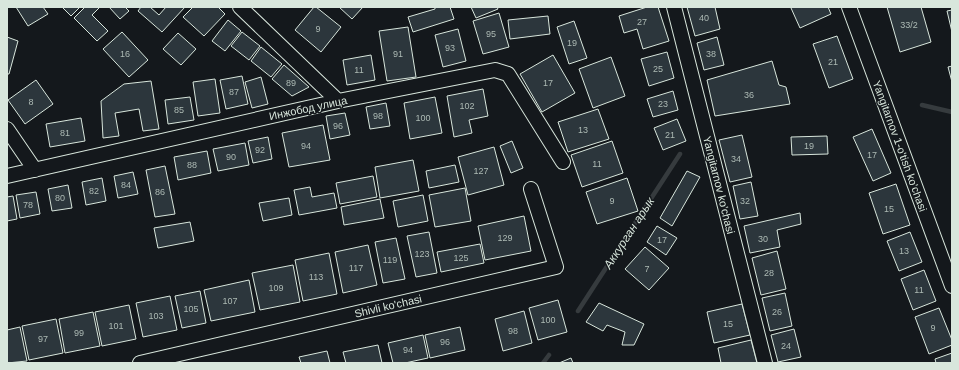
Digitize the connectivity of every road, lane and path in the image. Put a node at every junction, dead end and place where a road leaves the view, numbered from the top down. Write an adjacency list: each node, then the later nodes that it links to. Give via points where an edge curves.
1 (240, 7): 4 (street)
2 (674, 7): 12 (street, Yangitarnov ko'chasi)
3 (849, 7): 10 (street, Yangitarnov 1-o'tish ko'chasi)
4 (338, 101): 6 (street, Инжобод улица, via 495,70 508,74); 7 (street, Инжобод улица)
5 (7, 129): 7 (street)
6 (563, 162)
7 (35, 170): 8 (street, Инжобод улица)
8 (7, 176)
9 (531, 189): 11 (street, Shivli ko'chasi, via 556,267)
10 (952, 286)
11 (140, 363)
12 (765, 363)

